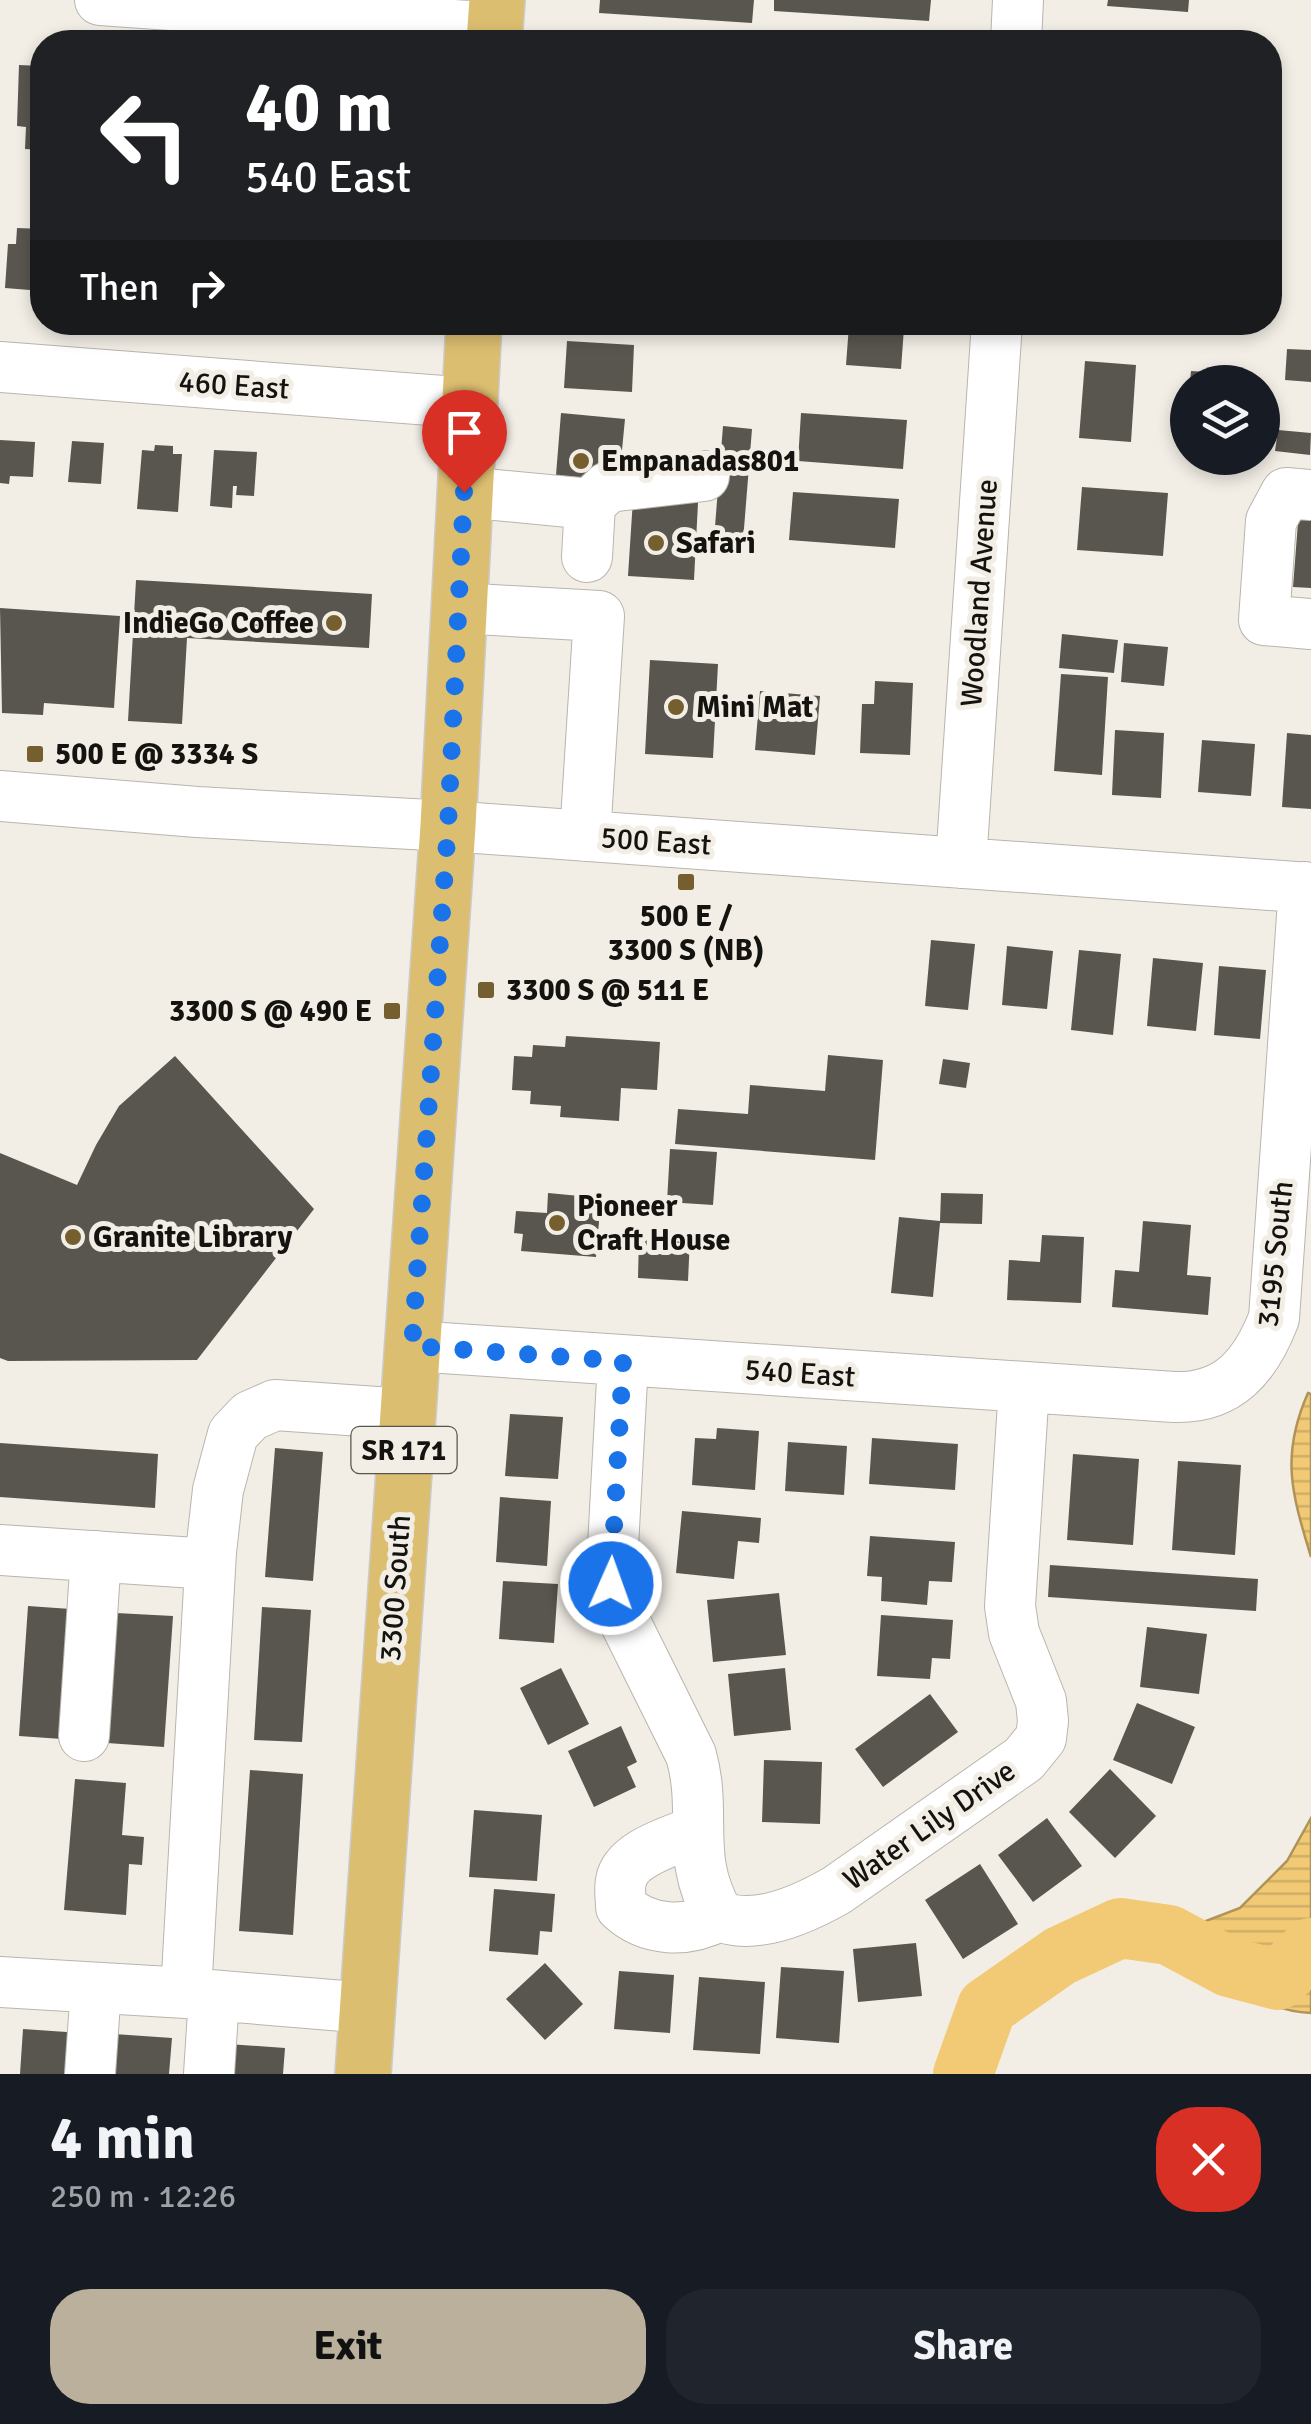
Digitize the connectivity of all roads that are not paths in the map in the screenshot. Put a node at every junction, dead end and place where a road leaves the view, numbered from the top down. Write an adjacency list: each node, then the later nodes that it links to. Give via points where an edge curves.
1 (100, 0): 3 (street)
2 (1018, 0): 4 (street)
3 (496, 23)
4 (1017, 30)
5 (473, 335): 8 (main road, 3300 South / SR 171)
6 (996, 335): 19 (street, Woodland Avenue)
7 (0, 367): 8 (street, 460 East)
8 (469, 403): 10 (main road, 3300 South / SR 171)
9 (704, 476): 12 (street, via 608,487)
10 (464, 492): 12 (street); 14 (main road, 3300 South / SR 171)
11 (1311, 495): 15 (street, via 1286,493 1270,521 1264,620)
12 (590, 504): 13 (street)
13 (587, 557)
14 (458, 608): 17 (main road, 3300 South / SR 171); 18 (street, via 599,616)
15 (1311, 624)
16 (0, 796): 17 (street, 500 East)
17 (448, 826): 18 (street, 500 East); 21 (main road, 3300 South / SR 171)
18 (585, 836): 19 (street, 500 East)
19 (960, 863): 20 (street, 500 East)
20 (1308, 888): 24 (street, 3195 South, via 1274,1318 1261,1352 1240,1375 1216,1391)
21 (412, 1346): 22 (street, 540 East); 25 (main road, 3300 South / SR 171)
22 (623, 1361): 23 (street, 540 East); 30 (street, via 611,1584 692,1756)
23 (1024, 1387): 24 (street, 540 East); 31 (street, Water Lily Drive, via 1010,1606 1042,1700 1041,1738 1024,1759 813,1904 740,1922)
24 (1187, 1397)
25 (406, 1414): 28 (street, via 274,1405 250,1416 233,1434 218,1490); 35 (main road, 3300 South / SR 171)
26 (0, 1550): 27 (street)
27 (96, 1556): 28 (street); 29 (street)
28 (210, 1564): 34 (street)
29 (84, 1736)
30 (696, 1831): 31 (street); 31 (street, via 626,1867 621,1907 658,1926 699,1927)
31 (713, 1907)
32 (0, 1982): 33 (street)
33 (96, 1988): 34 (street); 36 (street)
34 (200, 1995): 35 (street); 37 (street)
35 (368, 2008): 38 (main road, 3300 South / SR 171)
36 (90, 2074)
37 (208, 2074)
38 (363, 2074)

